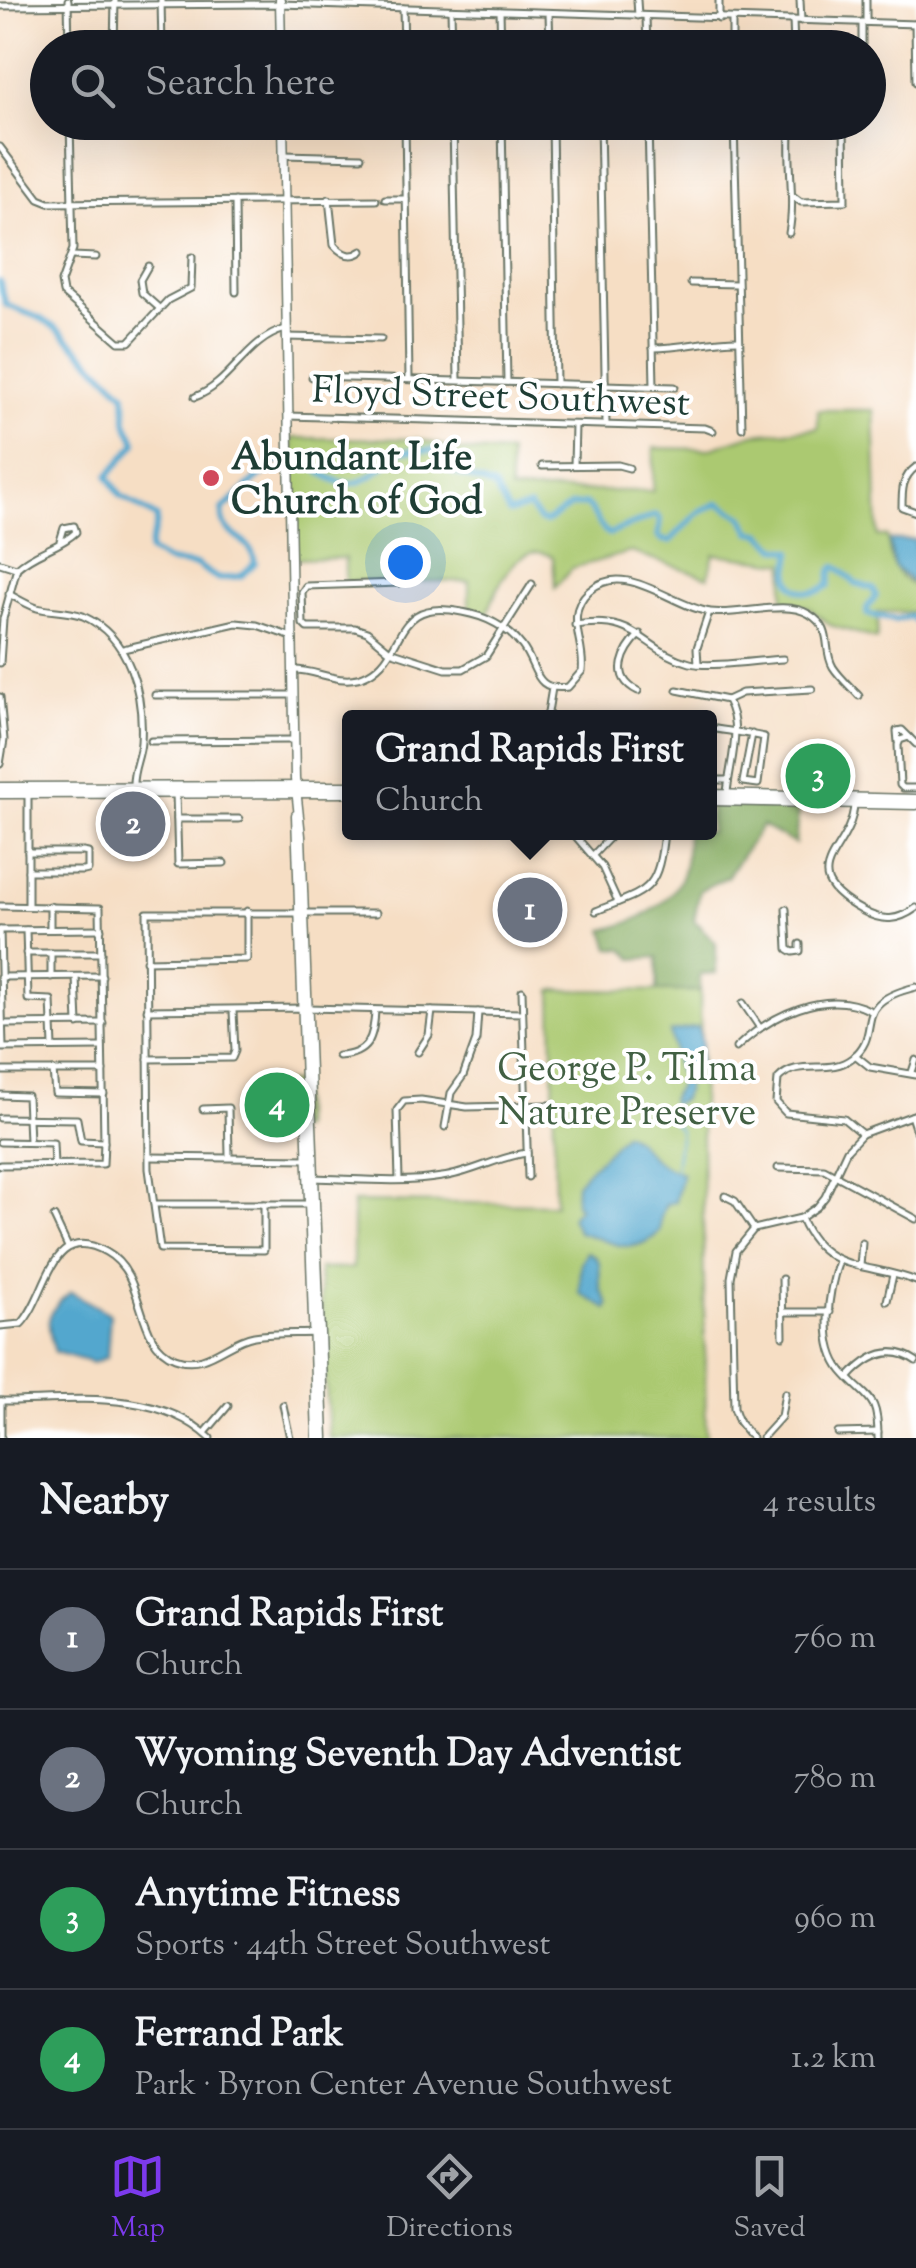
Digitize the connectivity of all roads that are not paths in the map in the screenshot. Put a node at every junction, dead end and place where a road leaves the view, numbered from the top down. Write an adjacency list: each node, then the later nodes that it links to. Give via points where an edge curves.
1 (474, 0): 15 (street)
2 (552, 0): 17 (street)
3 (638, 0): 18 (street)
4 (719, 0): 20 (street)
5 (800, 0): 22 (street)
6 (866, 0): 23 (street)
7 (210, 2): 8 (street); 10 (street)
8 (280, 2): 13 (street); 28 (main road)
9 (115, 3): 10 (street); 12 (street); 26 (street)
10 (161, 3): 27 (street)
11 (3, 4): 12 (street)
12 (68, 4): 25 (street)
13 (403, 8): 14 (street); 29 (street)
14 (452, 10): 15 (street); 30 (street)
15 (474, 10): 16 (street)
16 (500, 11): 17 (street); 31 (street)
17 (551, 13): 18 (street); 32 (street)
18 (638, 16): 19 (street)
19 (646, 16): 20 (street); 33 (street)
20 (720, 18): 21 (street)
21 (732, 19): 22 (street); 34 (street)
22 (797, 21): 23 (street); 35 (street)
23 (864, 22): 24 (street); 36 (street)
24 (915, 24): 37 (street)
25 (68, 30)
26 (114, 30)
27 (162, 30)
28 (281, 30)
29 (404, 30)
30 (452, 30)
31 (500, 30)
32 (551, 30)
33 (646, 30)
34 (732, 30)
35 (796, 30)
36 (863, 30)
37 (916, 82)
38 (70, 140): 59 (street)
39 (284, 140): 50 (main road)
40 (405, 140): 55 (street)
41 (453, 140): 76 (street)
42 (502, 140): 77 (street)
43 (552, 140): 78 (street)
44 (600, 140): 79 (street)
45 (648, 140): 73 (street)
46 (734, 140): 67 (street)
47 (790, 140): 52 (street)
48 (844, 140): 52 (street, via 843,202)
49 (0, 146): 59 (street, via 42,202)
50 (284, 156): 51 (street); 53 (main road)
51 (361, 157)
52 (792, 196): 60 (street)
53 (284, 199): 56 (street); 58 (street); 70 (main road)
54 (386, 199): 55 (street)
55 (406, 199): 75 (street)
56 (329, 200): 57 (street); 61 (street, via 334,245 346,255)
57 (376, 200)
58 (235, 201): 59 (street); 68 (street)
59 (72, 203): 62 (street)
60 (790, 233)
61 (362, 252)
62 (72, 256): 63 (street); 69 (street, via 64,293 119,342 130,342)
63 (96, 257)
64 (192, 257): 69 (street, via 191,288)
65 (148, 266): 69 (street, via 140,288)
66 (692, 283): 67 (street)
67 (737, 284): 72 (street)
68 (236, 292)
69 (160, 308)
70 (286, 333): 71 (street); 82 (street, via 260,340); 83 (main road)
71 (381, 340)
72 (738, 340): 73 (street); 86 (street)
73 (653, 348): 80 (street)
74 (312, 377): 75 (street)
75 (409, 379): 76 (street)
76 (458, 380): 77 (street)
77 (506, 382): 78 (street)
78 (556, 384): 79 (street)
79 (605, 386): 80 (street); 85 (street)
80 (654, 386): 81 (street)
81 (675, 387)
82 (195, 397)
83 (288, 416): 84 (street, Floyd Street Southwest); 103 (main road)
84 (574, 425): 85 (street, Floyd Street Southwest); 88 (street)
85 (606, 426): 87 (street, Floyd Street Southwest)
86 (742, 428)
87 (713, 432)
88 (574, 465): 89 (street); 91 (street)
89 (542, 466)
90 (916, 466): 92 (street, via 902,488 905,510)
91 (629, 468)
92 (916, 512)
93 (60, 541): 95 (street)
94 (0, 563): 95 (street)
95 (17, 568): 98 (street)
96 (400, 583): 105 (street, via 306,586 302,592 307,628 367,632)
97 (532, 584): 101 (street)
98 (9, 594): 104 (street, via 34,607 80,615); 107 (street)
99 (709, 612): 100 (street, via 621,579 589,592); 108 (street); 117 (street, via 790,607 808,614 825,630 834,668)
100 (575, 625): 102 (street, via 616,624); 110 (street, via 582,671 568,687)
101 (504, 628): 105 (street, via 486,656 463,669); 105 (street, via 470,614 434,610 402,627); 110 (street)
102 (640, 634): 108 (street); 113 (street, via 620,667)
103 (292, 637): 104 (street, via 236,623); 109 (main road)
104 (123, 650): 132 (street, via 140,704)
105 (390, 651): 109 (street, via 357,678)
106 (783, 659): 108 (street)
107 (0, 663)
108 (698, 664)
109 (292, 670): 114 (main road)
110 (552, 688): 119 (street)
111 (812, 689): 118 (street)
112 (677, 690): 118 (street)
113 (638, 691)
114 (293, 694): 115 (street); 123 (main road)
115 (155, 695)
116 (0, 696): 126 (street)
117 (859, 696)
118 (726, 700): 121 (street)
119 (548, 710)
120 (717, 730): 121 (street)
121 (736, 733): 122 (street); 128 (street)
122 (752, 734): 122 (street, via 764,737 758,784 743,782)
123 (294, 740): 124 (street); 129 (main road)
124 (151, 741)
125 (916, 744): 130 (street, via 909,737 898,744 903,788)
126 (0, 764)
127 (717, 780): 128 (street)
128 (728, 780): 137 (street)
129 (296, 788): 133 (main road); 135 (main road); 156 (main road)
130 (916, 788)
131 (1, 789): 134 (main road)
132 (132, 789): 133 (main road); 134 (main road)
133 (176, 789): 141 (street)
134 (29, 790): 145 (street)
135 (342, 790)
136 (717, 797): 137 (main road)
137 (727, 798): 138 (main road)
138 (854, 800): 139 (main road); 153 (street, via 850,827 828,863 832,888 842,900 883,919)
139 (916, 802)
140 (239, 818): 141 (street)
141 (176, 820): 147 (street, via 178,864)
142 (579, 840): 146 (street)
143 (607, 840): 146 (street)
144 (663, 840): 149 (street, via 655,879)
145 (28, 852): 148 (street); 148 (street, via 88,853 88,870)
146 (593, 855): 149 (street)
147 (224, 864)
148 (28, 871): 151 (street)
149 (618, 902): 157 (street)
150 (0, 906): 151 (street)
151 (28, 906): 152 (street)
152 (50, 906): 159 (street); 160 (street, via 100,906)
153 (916, 908)
154 (786, 909): 163 (street, via 788,949 800,951)
155 (247, 911): 156 (street); 167 (street, via 147,913); 167 (street, via 248,959)
156 (300, 911): 158 (street); 177 (main road)
157 (596, 911)
158 (376, 913)
159 (50, 929): 160 (street); 162 (street)
160 (101, 929): 166 (street)
161 (0, 930): 162 (street); 169 (street)
162 (26, 930): 164 (street)
163 (800, 944)
164 (26, 953): 165 (street); 170 (street)
165 (51, 953): 166 (street); 171 (street)
166 (101, 953): 168 (street)
167 (146, 961): 178 (street)
168 (102, 976): 172 (street); 188 (street)
169 (1, 977): 170 (street); 175 (street)
170 (26, 977): 171 (street); 186 (street, via 28,999 51,1000)
171 (52, 977): 172 (street)
172 (76, 977): 187 (street)
173 (916, 987): 183 (street, via 890,995)
174 (522, 990): 184 (street)
175 (1, 1000): 185 (street)
176 (743, 1003): 189 (street)
177 (304, 1008): 179 (street); 180 (street); 221 (main road)
178 (147, 1010): 179 (street); 197 (street)
179 (233, 1010): 197 (street, via 232,1058)
180 (375, 1010): 181 (street); 196 (street, via 368,1045)
181 (432, 1012): 182 (street); 194 (street)
182 (478, 1012): 184 (street); 206 (street, via 476,1040)
183 (872, 1012): 189 (street, via 848,1003 823,1004); 195 (street)
184 (522, 1013): 207 (street)
185 (1, 1024): 186 (street); 191 (street)
186 (52, 1024): 187 (street); 192 (street)
187 (78, 1024): 188 (street)
188 (102, 1024): 190 (street)
189 (760, 1028): 193 (street)
190 (102, 1047): 192 (street); 201 (street)
191 (1, 1048): 192 (street)
192 (53, 1048)
193 (736, 1048)
194 (418, 1052)
195 (855, 1055): 202 (street, via 870,1067); 214 (street, via 834,1066 785,1072 775,1096 786,1114 844,1118)
196 (338, 1056)
197 (148, 1059): 220 (street)
198 (916, 1060): 202 (street)
199 (0, 1071): 200 (street)
200 (53, 1071): 201 (street); 203 (street, via 54,1093)
201 (104, 1071): 203 (street)
202 (914, 1074)
203 (104, 1094): 217 (street)
204 (0, 1095): 211 (street, via 27,1096)
205 (550, 1104): 207 (street)
206 (449, 1105): 207 (street); 212 (street); 228 (street, via 400,1103)
207 (525, 1106): 218 (street)
208 (203, 1109): 219 (street, via 228,1108)
209 (914, 1115): 213 (street); 214 (street)
210 (0, 1118): 211 (street)
211 (29, 1118): 215 (street); 217 (street, via 77,1119 80,1140)
212 (445, 1127)
213 (916, 1131)
214 (862, 1134): 225 (street)
215 (30, 1141): 216 (street); 223 (street, via 52,1143)
216 (0, 1142)
217 (104, 1142): 223 (street, via 103,1164)
218 (526, 1153): 226 (street); 228 (street, via 455,1175)
219 (230, 1156): 220 (street); 221 (street)
220 (150, 1157): 230 (street)
221 (309, 1159): 227 (main road)
222 (0, 1165): 223 (street)
223 (54, 1165)
224 (778, 1168): 225 (street)
225 (836, 1174): 233 (street, via 822,1202); 234 (street)
226 (528, 1177)
227 (310, 1178): 228 (street); 232 (main road)
228 (399, 1180)
229 (725, 1196): 236 (street)
230 (155, 1204): 231 (street); 231 (street, via 160,1250 264,1250)
231 (264, 1204): 232 (street)
232 (311, 1204): 248 (main road)
233 (801, 1218): 236 (street); 239 (street, via 816,1246)
234 (916, 1219)
235 (55, 1220): 238 (street)
236 (754, 1229): 262 (street, via 736,1252 732,1278 734,1408)
237 (862, 1243): 240 (street)
238 (68, 1246): 247 (street, via 27,1317 16,1327); 248 (street, via 85,1244 118,1260 153,1341 176,1358 201,1360 252,1336)
239 (839, 1261): 240 (street); 246 (street)
240 (860, 1266): 241 (street)
241 (894, 1275): 243 (street); 244 (street)
242 (782, 1279): 245 (street)
243 (916, 1281)
244 (887, 1301)
245 (782, 1312): 246 (street); 249 (street)
246 (830, 1312): 251 (street, via 833,1351)
247 (0, 1326)
248 (316, 1333): 261 (main road)
249 (783, 1336)
250 (916, 1361): 251 (street, via 878,1354)
251 (848, 1377): 257 (street, via 875,1406)
252 (785, 1394): 263 (street, via 782,1417)
253 (0, 1401): 258 (street, via 137,1403 168,1411); 259 (street)
254 (283, 1405): 260 (street)
255 (228, 1406): 258 (street)
256 (838, 1433): 257 (street)
257 (878, 1435)
258 (207, 1436)
259 (1, 1438)
260 (290, 1438)
261 (320, 1438)
262 (752, 1438)
263 (762, 1438)

